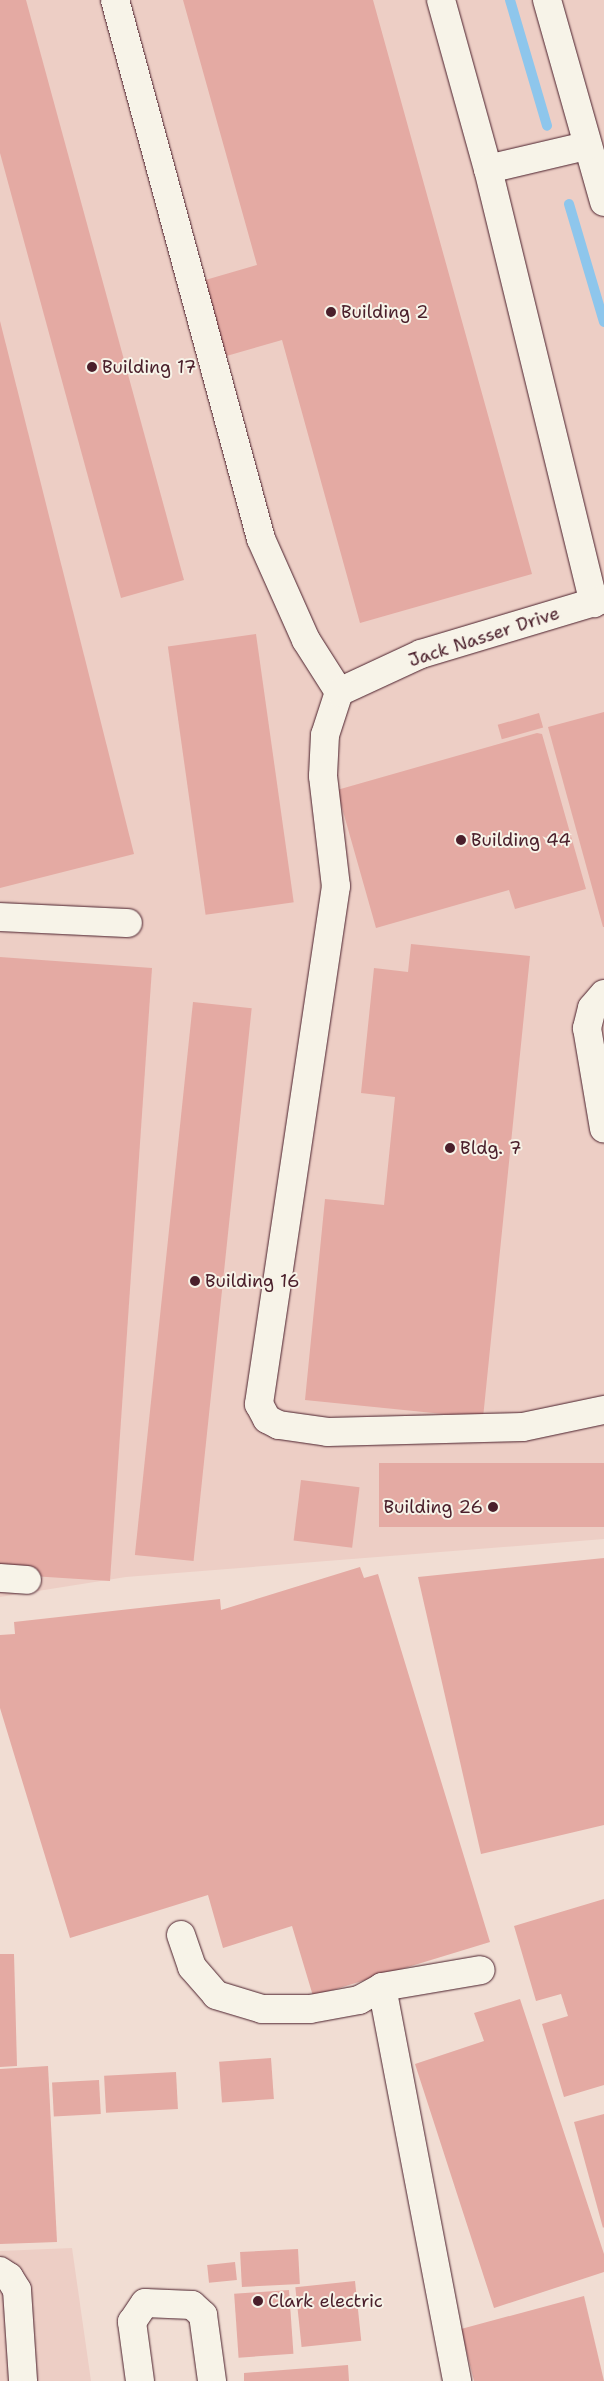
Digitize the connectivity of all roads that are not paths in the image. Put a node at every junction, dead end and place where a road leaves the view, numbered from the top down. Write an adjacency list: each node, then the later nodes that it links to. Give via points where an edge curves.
1 (115, 0): 8 (street, via 260,539 306,640)
2 (441, 0): 5 (street)
3 (546, 0): 4 (street)
4 (586, 146): 5 (street); 6 (street)
5 (488, 170): 7 (street)
6 (604, 202)
7 (599, 601): 8 (street, Jack Nasser Drive, via 422,654)
8 (339, 692): 13 (street, via 325,735 323,776 336,886 259,1404 267,1419 279,1425 328,1432 523,1427)
9 (0, 916): 10 (street)
10 (128, 923)
11 (604, 994): 12 (street, via 592,1008 587,1028)
12 (604, 1129)
13 (604, 1410)
14 (0, 1578): 15 (street)
15 (27, 1580)
16 (181, 1935): 18 (street, via 192,1967 216,1995 262,2009 310,2009 359,2000)
17 (481, 1970): 18 (street)
18 (382, 1988): 23 (street)
19 (0, 2271): 20 (street, via 9,2277 17,2290)
20 (22, 2381)
21 (140, 2381): 22 (street, via 132,2322 145,2303 192,2304 202,2315)
22 (212, 2381)
23 (457, 2381)

